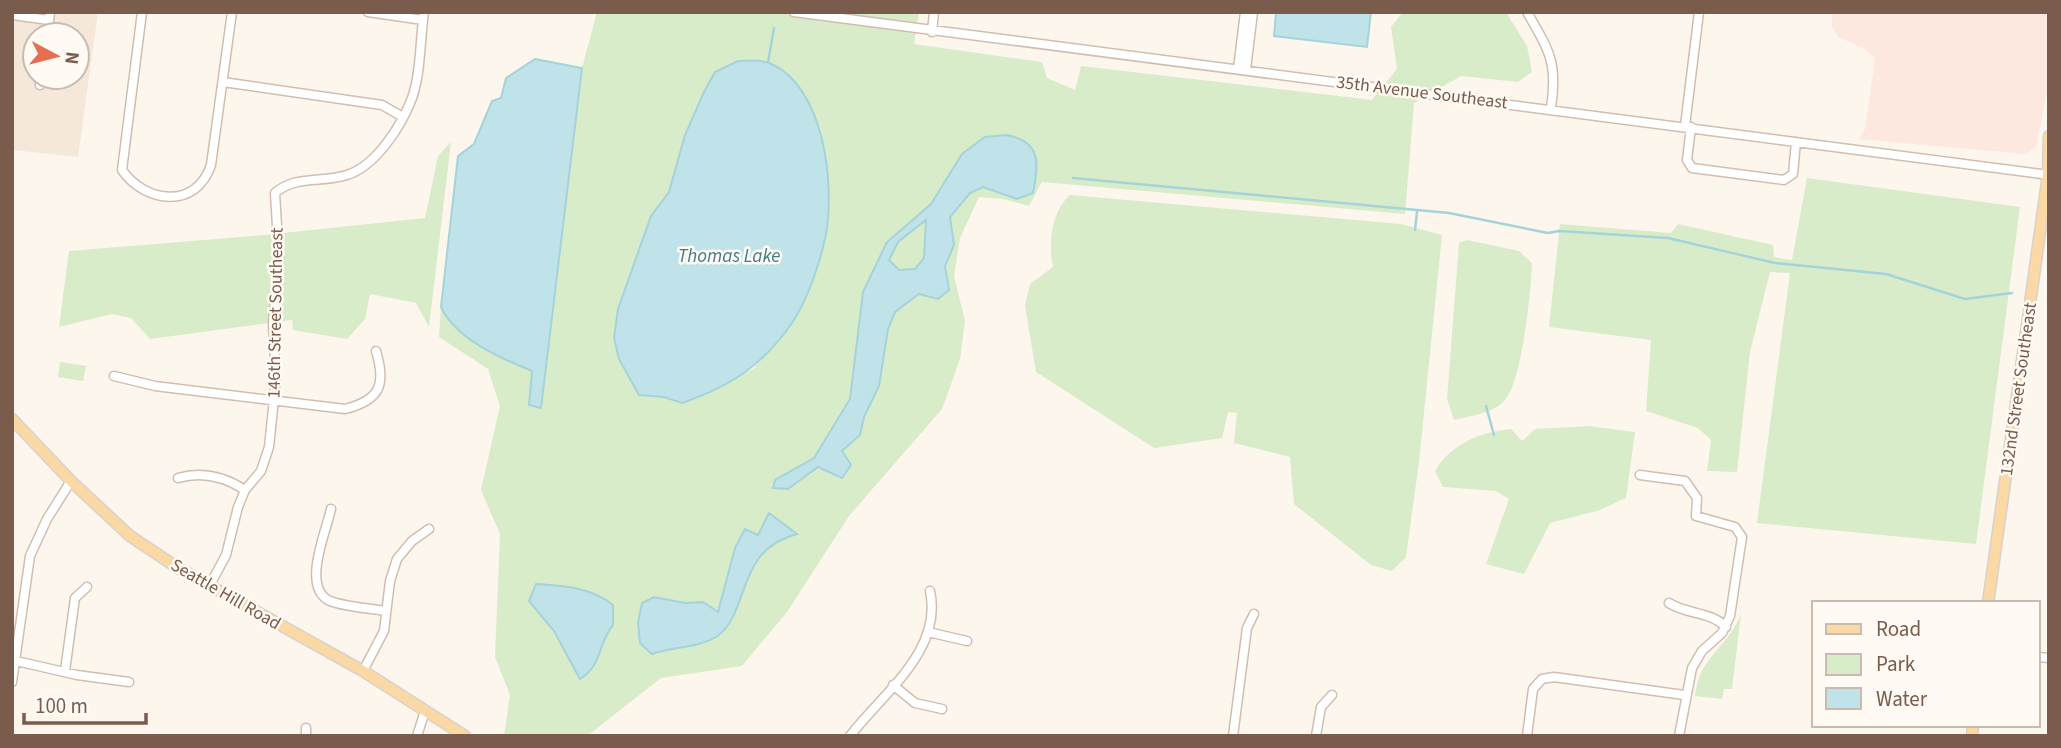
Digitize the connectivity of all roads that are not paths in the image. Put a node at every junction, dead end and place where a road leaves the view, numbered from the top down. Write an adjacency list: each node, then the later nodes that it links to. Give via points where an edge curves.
1 (142, 12): 15 (street, via 122,170 132,185 145,192 185,196 205,181)
2 (232, 12): 15 (street)
3 (368, 12): 12 (street)
4 (794, 12): 13 (street, 35th Avenue Southeast)
5 (934, 12): 13 (street)
6 (1245, 12): 14 (street)
7 (1253, 12): 14 (street)
8 (1527, 12): 16 (street, via 1552,62 1556,78)
9 (1699, 12): 18 (street)
10 (13, 15): 11 (street)
11 (49, 16)
12 (423, 16): 17 (street, 146th Street Southeast, via 413,97)
13 (932, 32): 14 (street, 35th Avenue Southeast)
14 (1242, 69): 16 (street, 35th Avenue Southeast)
15 (223, 82): 17 (street, via 383,105)
16 (1551, 108): 18 (street, 35th Avenue Southeast)
17 (403, 117): 24 (street, 146th Street Southeast, via 359,170 284,185 275,193 279,259 273,324)
18 (1688, 126): 20 (street, 35th Avenue Southeast); 20 (street, via 1687,160 1692,168 1784,180 1793,173)
19 (2049, 136): 21 (main road, 132nd Street Southeast)
20 (1797, 142): 21 (street, 35th Avenue Southeast)
21 (2049, 174): 35 (main road, 132nd Street Southeast)
22 (376, 351): 24 (street, via 381,382 362,405 345,409)
23 (114, 376): 24 (street, via 155,386)
24 (274, 399): 29 (street, 146th Street Southeast, via 269,447 261,471)
25 (12, 419): 28 (main road, Seattle Hill Road)
26 (1640, 475): 39 (street, via 1685,481 1697,498 1696,516 1735,527 1742,537 1734,604)
27 (178, 478): 29 (street, via 191,474 224,478)
28 (71, 481): 32 (main road, Seattle Hill Road, via 130,536); 42 (street, via 30,556)
29 (245, 491): 32 (street, 146th Street Southeast, via 226,555)
30 (331, 509): 37 (street, via 314,575 318,591 330,600)
31 (429, 529): 37 (street, via 397,559)
32 (210, 585): 44 (main road, Seattle Hill Road)
33 (87, 587): 43 (street, via 75,598)
34 (930, 591): 40 (street)
35 (1988, 601)
36 (1670, 603): 39 (street, via 1716,617)
37 (385, 611): 44 (street, via 384,631)
38 (1254, 614): 55 (street, via 1247,628)
39 (1726, 627): 49 (street, via 1697,659)
40 (929, 632): 41 (street); 47 (street, via 913,663)
41 (967, 641)
42 (14, 660): 43 (street); 45 (street)
43 (65, 671): 46 (street)
44 (363, 671): 51 (main road, Seattle Hill Road)
45 (12, 682)
46 (129, 682)
47 (893, 685): 50 (street, via 915,703); 54 (street)
48 (1332, 695): 56 (street, via 1321,707)
49 (1684, 695): 57 (street, via 1554,677 1536,683); 58 (street)
50 (942, 709)
51 (425, 711): 52 (street); 53 (main road, Seattle Hill Road)
52 (417, 736)
53 (465, 736)
54 (850, 736)
55 (1233, 736)
56 (1316, 736)
57 (1527, 736)
58 (1679, 736)

